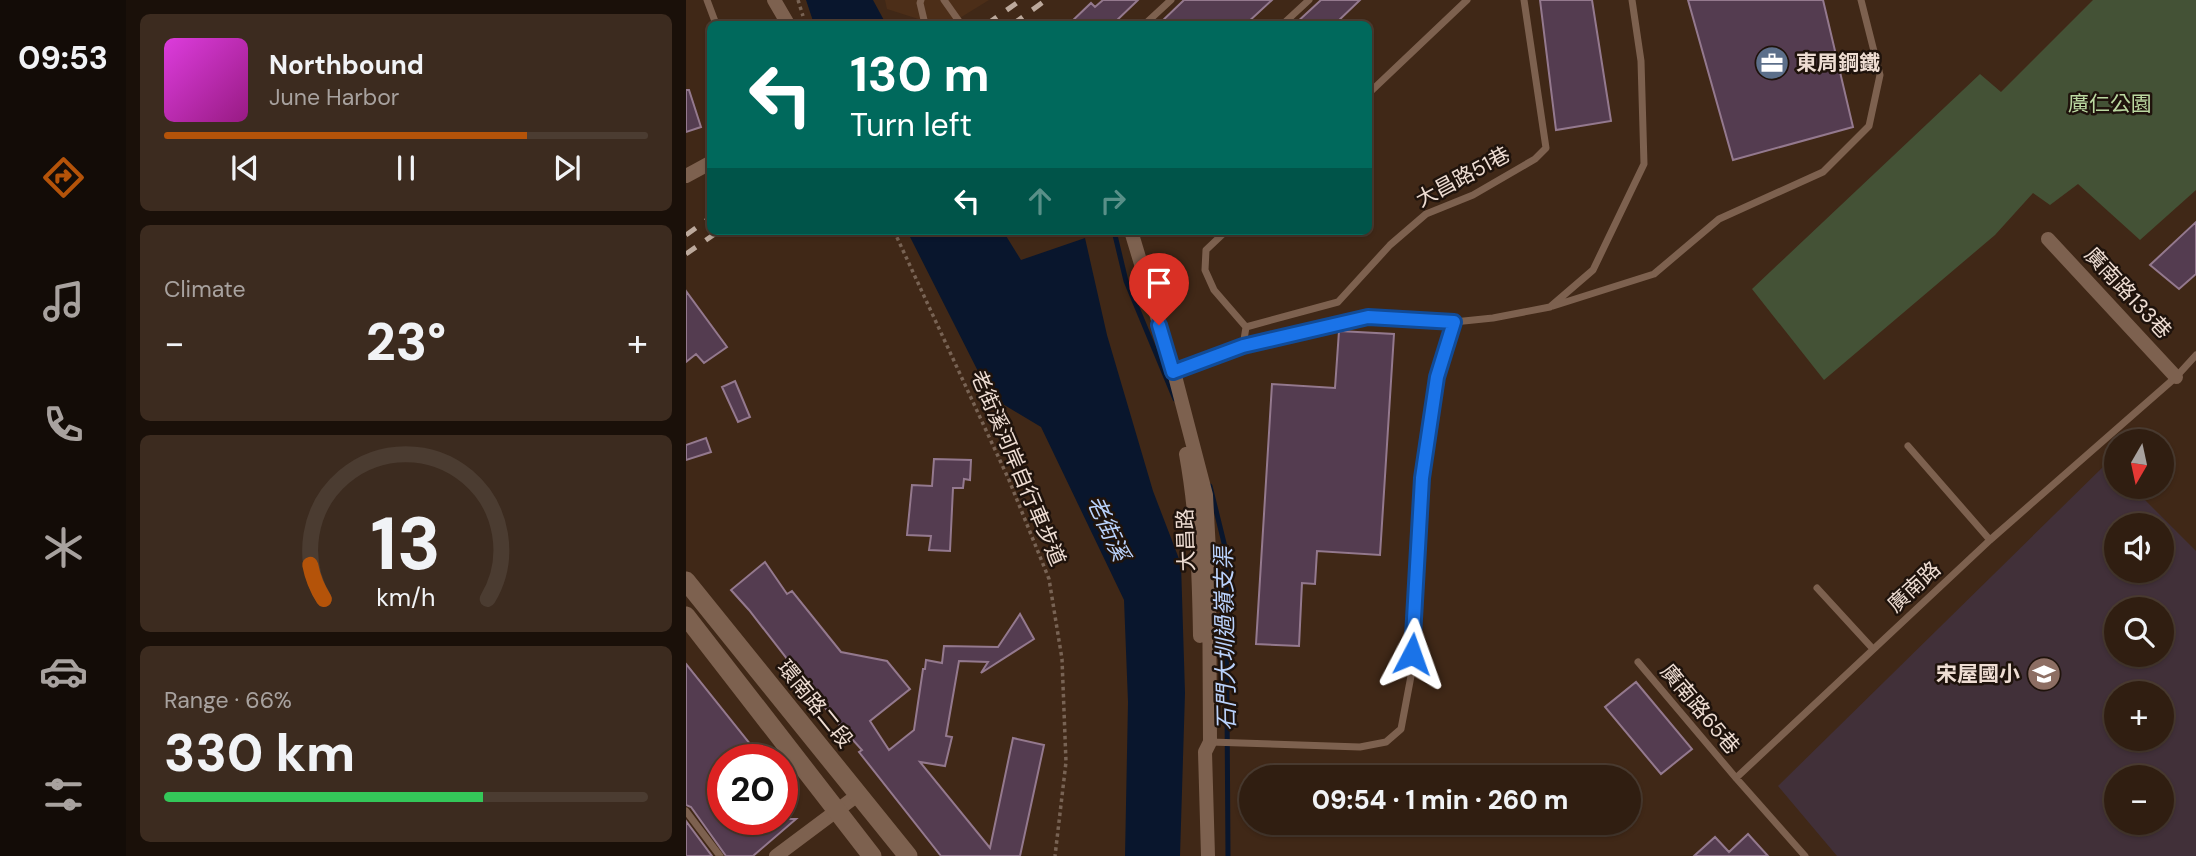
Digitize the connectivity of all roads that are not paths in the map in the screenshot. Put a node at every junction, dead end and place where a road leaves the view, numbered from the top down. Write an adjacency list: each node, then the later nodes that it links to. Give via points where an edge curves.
1 (707, 0): 11 (lane)
2 (774, 0): 12 (street)
3 (921, 0): 13 (lane)
4 (944, 0): 14 (lane)
5 (1171, 0): 15 (lane)
6 (1309, 0): 16 (lane)
7 (1467, 0): 17 (lane)
8 (1524, 0): 25 (lane, 大昌路51巷, via 1546,148 1473,195 1426,214 1390,244 1338,302)
9 (1632, 0): 23 (lane, via 1642,61 1644,164 1593,270)
10 (1861, 0): 23 (lane, via 1880,75 1870,126 1823,172 1720,219 1654,274)
11 (715, 21)
12 (786, 21)
13 (924, 21)
14 (959, 21)
15 (1148, 21)
16 (1286, 21)
17 (1372, 90)
18 (707, 165): 19 (street)
19 (686, 176)
20 (1132, 235): 28 (street)
21 (1222, 235): 25 (lane, via 1206,250 1205,271 1214,290)
22 (2048, 239): 29 (street, 廣南路133巷)
23 (1550, 307): 24 (lane)
24 (1454, 322): 26 (lane, via 1368,317); 37 (lane, via 1437,377 1422,478 1410,676 1401,729 1386,742 1360,747)
25 (1246, 327): 26 (lane)
26 (1243, 346): 28 (lane)
27 (2196, 355): 29 (lane, 廣南路)
28 (1173, 372): 37 (street, via 1194,494 1201,742)
29 (2176, 377): 31 (lane, 廣南路)
30 (1908, 446): 31 (lane)
31 (1990, 540): 35 (lane, 廣南路)
32 (1817, 588): 35 (lane)
33 (690, 593): 39 (main road, 環南路二段)
34 (686, 617): 41 (main road)
35 (1873, 649): 38 (lane, 廣南路)
36 (1638, 662): 38 (lane, 廣南路65巷)
37 (1208, 747): 46 (street)
38 (1736, 778): 47 (lane)
39 (859, 794): 41 (street); 45 (main road, 環南路二段)
40 (686, 811): 42 (lane)
41 (836, 811): 43 (street); 44 (main road)
42 (720, 856)
43 (776, 856)
44 (872, 856)
45 (908, 856)
46 (1208, 856)
47 (1805, 856)

